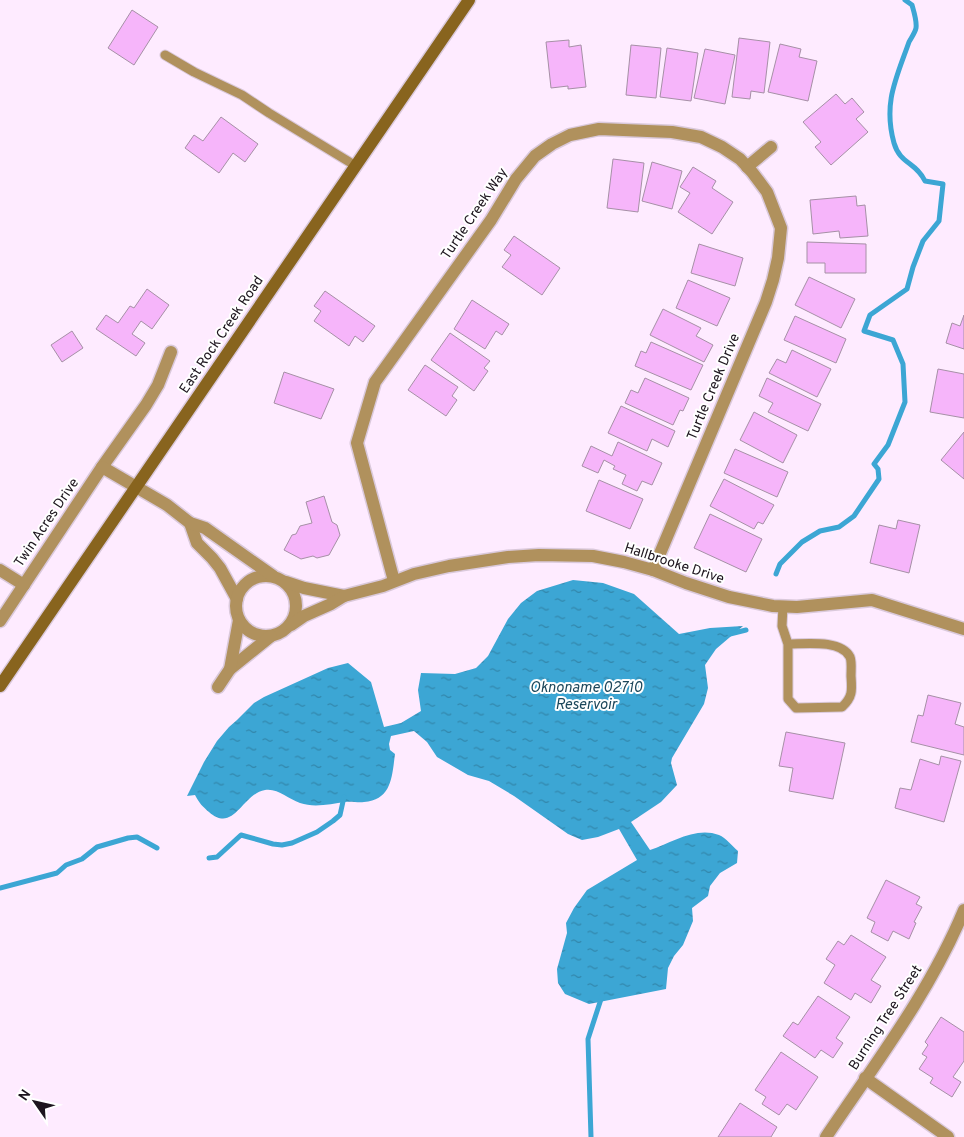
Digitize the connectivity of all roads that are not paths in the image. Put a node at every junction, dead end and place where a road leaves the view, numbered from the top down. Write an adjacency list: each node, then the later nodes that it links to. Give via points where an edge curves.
1 (469, 0): 4 (street, East Rock Creek Road)
2 (164, 55): 4 (lane, via 242,95)
3 (770, 147): 5 (street)
4 (356, 166): 9 (street, East Rock Creek Road)
5 (747, 167): 6 (street, Turtle Creek Way, via 767,192); 14 (street, Turtle Creek Way, via 722,147 701,137 663,132 599,129 570,135 535,156 375,382 357,443)
6 (776, 211): 12 (street, Turtle Creek Drive, via 781,235 773,280)
7 (171, 352): 8 (street, Twin Acres Drive, via 158,386)
8 (102, 468): 9 (street); 15 (street, Twin Acres Drive)
9 (137, 487): 10 (street, Hallbrooke Drive); 26 (street, East Rock Creek Road)
10 (190, 523): 13 (street, Hallbrooke Drive, via 205,528); 17 (street, Hallbrooke Drive, via 197,543 220,568)
11 (0, 570): 15 (street)
12 (653, 570): 14 (street, Hallbrooke Drive, via 593,556 539,554 449,566); 18 (street, Hallbrooke Drive, via 729,597)
13 (278, 579): 16 (street, Hallbrooke Drive); 17 (street, via 254,578 243,587); 21 (street, Hallbrooke Drive, via 291,588 296,597 297,608)
14 (394, 581): 16 (street, Hallbrooke Drive)
15 (24, 585): 20 (street, Twin Acres Drive)
16 (344, 596): 21 (street, Hallbrooke Drive)
17 (237, 599): 19 (street, Hallbrooke Drive)
18 (783, 606): 22 (street, Hallbrooke Drive, via 872,600); 24 (lane, via 782,626)
19 (239, 620): 23 (street, via 252,633); 25 (street, Hallbrooke Drive)
20 (0, 621)
21 (291, 625): 23 (street, Hallbrooke Drive, via 282,633)
22 (964, 629)
23 (271, 636): 25 (street, Hallbrooke Drive)
24 (788, 644): 24 (lane, via 788,699 796,708 842,707 850,700 850,658 846,652 830,644)
25 (230, 669): 27 (street)
26 (0, 686)
27 (218, 687)
28 (964, 910): 29 (street, Burning Tree Street, via 927,984)
29 (865, 1078): 30 (street, Burning Tree Street); 31 (street)
30 (826, 1137)
31 (948, 1137)

